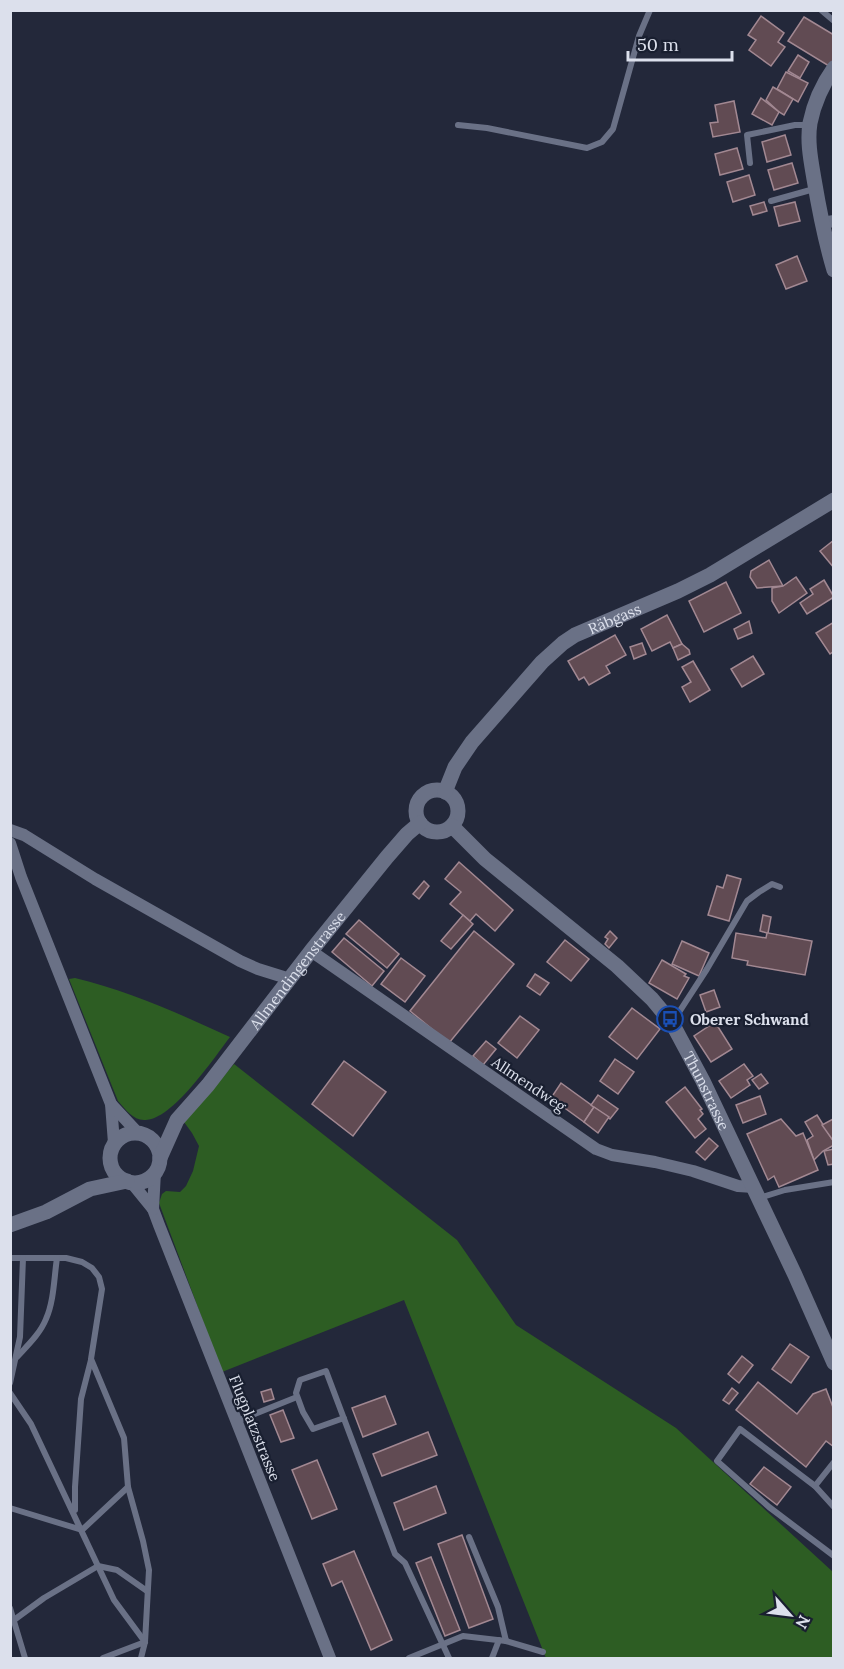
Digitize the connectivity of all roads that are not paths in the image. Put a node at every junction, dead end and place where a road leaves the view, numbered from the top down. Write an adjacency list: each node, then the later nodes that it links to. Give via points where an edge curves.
1 (650, 10): 5 (lane, via 613,129 602,142 587,148)
2 (821, 10): 3 (lane)
3 (834, 21)
4 (834, 68): 6 (street, via 815,104)
5 (458, 125)
6 (810, 125): 7 (lane, via 747,135); 8 (street)
7 (750, 163)
8 (815, 189): 9 (lane); 10 (street)
9 (771, 201)
10 (828, 222): 11 (street)
11 (834, 270)
12 (834, 500): 13 (street, Räbgass, via 710,575 563,643 472,742 455,767)
13 (445, 792): 14 (street, via 432,791 421,799 416,811); 15 (street, via 458,807)
14 (420, 823): 15 (street, via 432,832); 19 (street, Allmendingenstrasse, via 392,850)
15 (452, 826): 21 (street, Thunstrasse, via 485,859 617,966)
16 (10, 830): 20 (street, via 224,953)
17 (10, 843): 22 (street)
18 (780, 887): 21 (lane, via 772,884 747,901)
19 (311, 951): 20 (street, Allmendingenstrasse); 31 (street, Allmendweg, via 596,1149 693,1171)
20 (290, 979): 23 (street, Allmendingenstrasse)
21 (672, 1023): 31 (street, Thunstrasse)
22 (111, 1104): 24 (street); 25 (street)
23 (177, 1120): 24 (street, Allmendingenstrasse); 27 (street, Allmendingenstrasse)
24 (142, 1134): 25 (street, via 124,1135); 27 (street, via 158,1149)
25 (114, 1143): 26 (street)
26 (110, 1161): 28 (street, via 116,1174); 30 (street)
27 (157, 1165): 28 (street, via 144,1180); 32 (street, Flugplatzstrasse)
28 (129, 1181): 30 (street); 32 (street, Flugplatzstrasse)
29 (834, 1182): 31 (lane)
30 (90, 1189): 33 (street)
31 (756, 1193): 39 (street, Thunstrasse)
32 (153, 1209): 44 (street, Flugplatzstrasse)
33 (10, 1225)
34 (10, 1258): 35 (lane)
35 (23, 1258): 36 (lane); 37 (lane)
36 (57, 1258): 37 (lane, via 46,1320); 38 (lane, via 82,1262 99,1277 102,1289)
37 (16, 1359): 40 (lane)
38 (91, 1359): 47 (lane, via 124,1438); 50 (lane, via 81,1399)
39 (834, 1363)
40 (10, 1383)
41 (10, 1393): 50 (lane, via 32,1424)
42 (297, 1397): 43 (lane, via 313,1429); 43 (lane, via 300,1380 326,1371); 44 (lane)
43 (344, 1418): 60 (lane, via 395,1554 405,1563)
44 (236, 1421): 65 (street, Flugplatzstrasse)
45 (834, 1462): 46 (lane)
46 (815, 1486): 48 (lane); 53 (lane, via 740,1429 717,1461)
47 (128, 1487): 51 (lane); 55 (lane, via 149,1570)
48 (834, 1507)
49 (10, 1508): 51 (lane)
50 (75, 1515): 51 (lane)
51 (82, 1530): 54 (lane)
52 (469, 1537): 58 (lane, via 498,1606)
53 (834, 1556)
54 (98, 1566): 55 (lane, via 117,1570); 57 (lane); 59 (lane, via 114,1600)
55 (147, 1591): 59 (lane)
56 (10, 1608): 57 (lane)
57 (14, 1620): 62 (lane)
58 (503, 1641): 60 (lane, via 463,1636); 61 (lane); 68 (lane)
59 (145, 1642): 63 (lane); 64 (lane)
60 (442, 1644): 66 (lane); 67 (lane)
61 (543, 1652)
62 (25, 1659)
63 (103, 1659)
64 (141, 1659)
65 (330, 1659)
66 (409, 1659)
67 (449, 1659)
68 (492, 1659)

